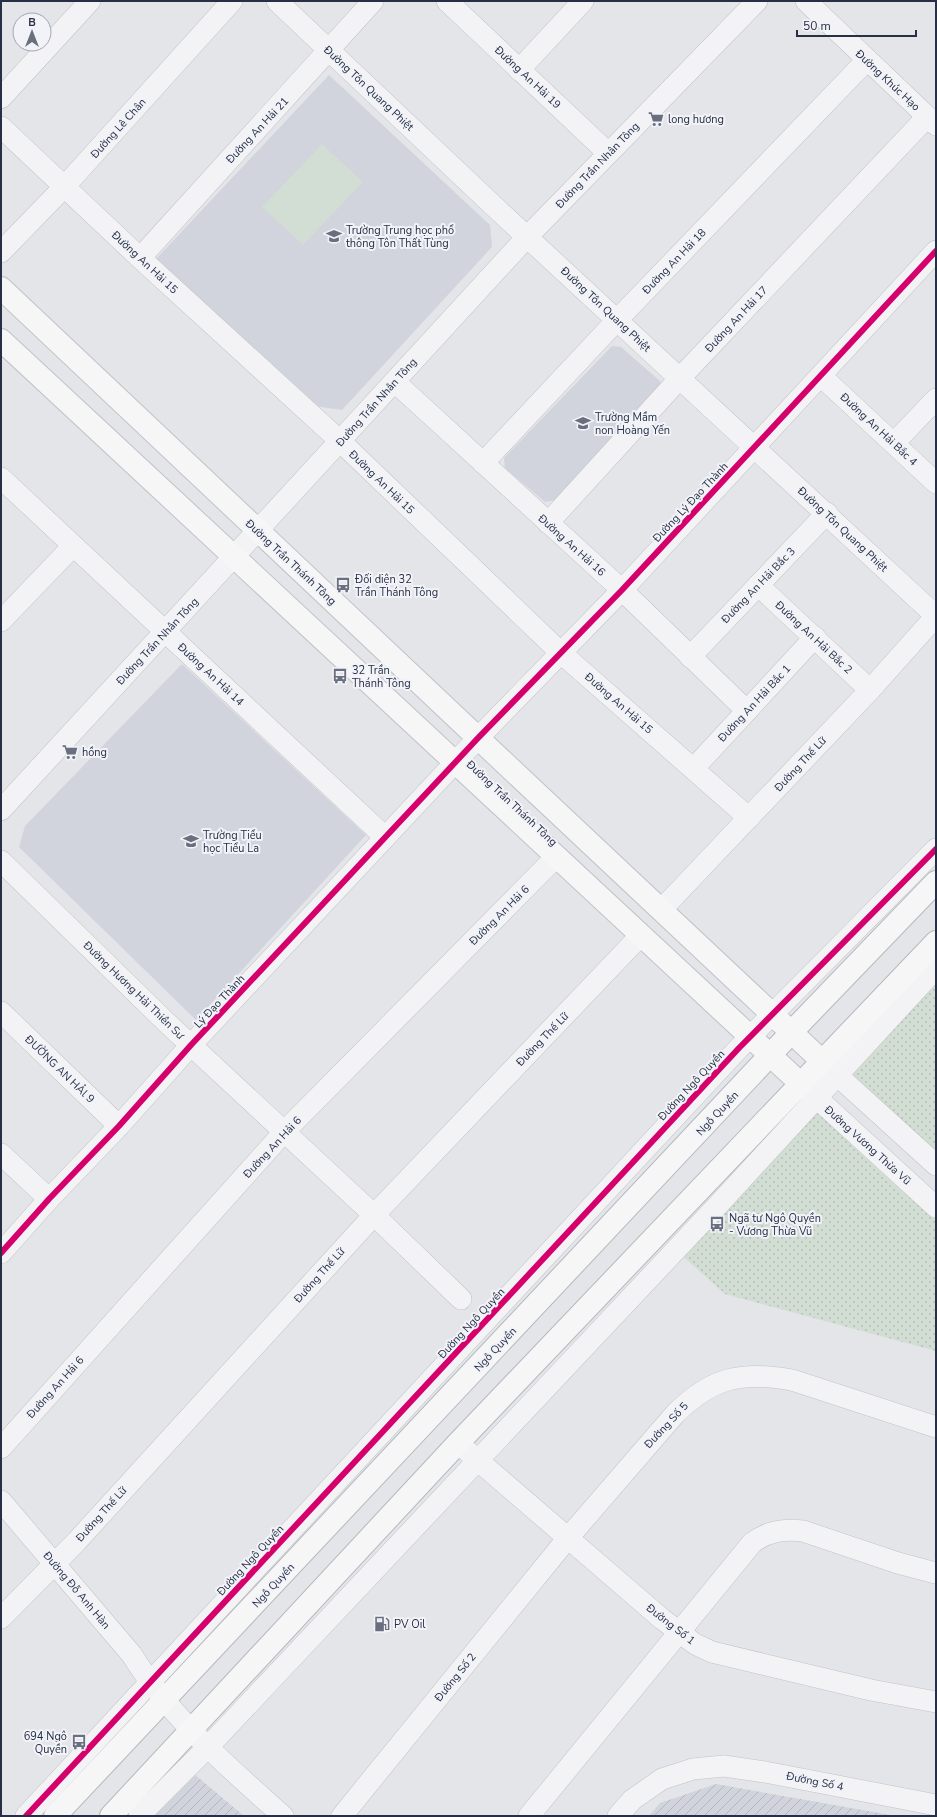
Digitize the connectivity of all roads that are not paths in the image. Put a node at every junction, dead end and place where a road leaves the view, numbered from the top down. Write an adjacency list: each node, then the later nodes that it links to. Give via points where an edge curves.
1 (90, 1): 12 (street)
2 (232, 1): 16 (street, Đường Lê Chân)
3 (277, 1): 9 (street, Đường Tôn Quang Phiệt)
4 (373, 1): 9 (street, Đường An Hải 21)
5 (447, 1): 11 (street, Đường An Hải 19)
6 (583, 1): 11 (street)
7 (757, 1): 15 (street, Đường Trần Nhân Tông)
8 (806, 1): 10 (street, Đường Khúc Hạo)
9 (330, 50): 17 (street, Đường Tôn Quang Phiệt); 20 (street, Đường An Hải 21)
10 (867, 60): 13 (street, Đường Khúc Hạo); 22 (street, Đường An Hải 18)
11 (519, 70): 15 (street, Đường An Hải 19)
12 (1, 98)
13 (932, 121): 25 (street, Đường An Hải 17)
14 (1, 127): 16 (street, Đường An Hải 15)
15 (608, 153): 17 (street, Đường Trần Nhân Tông)
16 (64, 187): 19 (street, Đường Lê Chân); 20 (street, Đường An Hải 15)
17 (527, 237): 22 (street, Đường Tôn Quang Phiệt); 26 (street, Đường Trần Nhân Tông)
18 (936, 251): 24 (street, Đường Lý Đạo Thành)
19 (1, 252)
20 (140, 258): 28 (street, Đường An Hải 15)
21 (1, 288): 36 (main road, Đường Trần Thánh Tông)
22 (618, 319): 25 (street, Đường Tôn Quang Phiệt); 31 (street, Đường An Hải 18)
23 (1, 340): 38 (main road, Đường Trần Thánh Tông)
24 (821, 376): 29 (street, Đường An Hải Bắc 4); 30 (street, Đường Lý Đạo Thành)
25 (680, 378): 30 (street, Đường Tôn Quang Phiệt); 35 (street, Đường An Hải 17)
26 (395, 382): 28 (street, Đường Trần Nhân Tông); 31 (street, Đường An Hải 16)
27 (936, 399): 29 (street)
28 (340, 441): 36 (street, Đường Trần Nhân Tông); 45 (street, Đường An Hải 15)
29 (894, 443): 33 (street, Đường An Hải Bắc 4)
30 (754, 446): 34 (street, Đường Tôn Quang Phiệt); 40 (street, Đường Lý Đạo Thành)
31 (483, 463): 35 (street, Đường An Hải 16)
32 (1, 478): 37 (street, Đường An Hải 14)
33 (936, 483)
34 (827, 513): 39 (street, Đường An Hải Bắc 3); 42 (street, Đường Tôn Quang Phiệt)
35 (548, 523): 40 (street, Đường An Hải 16)
36 (258, 531): 38 (street, Đường Trần Nhân Tông); 49 (main road, Đường Trần Thánh Tông)
37 (73, 546): 41 (street); 43 (street, Đường An Hải 14)
38 (235, 557): 43 (street, Đường Trần Nhân Tông); 50 (main road, Đường Trần Thánh Tông)
39 (758, 585): 44 (street, Đường An Hải Bắc 2); 46 (street, Đường An Hải Bắc 3)
40 (622, 590): 45 (street, Đường Lý Đạo Thành); 46 (street, Đường An Hải 16)
41 (5, 610)
42 (936, 616): 47 (street, Đường Thế Lữ)
43 (166, 632): 52 (street, Đường Trần Nhân Tông); 54 (street, Đường An Hải 14)
44 (815, 637): 47 (street, Đường An Hải Bắc 2); 48 (street, Đường An Hải Bắc 1)
45 (560, 652): 49 (street, Đường Lý Đạo Thành); 51 (street, Đường An Hải 15)
46 (690, 657): 48 (street, Đường An Hải 16)
47 (870, 690): 53 (street, Đường Thế Lữ)
48 (747, 711): 51 (street, Đường An Hải Bắc 1)
49 (478, 738): 50 (street, Đường Lý Đạo Thành); 59 (main road, Đường Trần Thánh Tông)
50 (455, 764): 54 (street, Lý Đạo Thành); 56 (main road, Đường Trần Thánh Tông)
51 (694, 768): 53 (street, Đường An Hải 15)
52 (1, 810)
53 (749, 818): 59 (street, Đường Thế Lữ)
54 (386, 837): 67 (street, Lý Đạo Thành)
55 (936, 849): 64 (street, Đường Ngô Quyền)
56 (556, 857): 60 (main road, Đường Trần Thánh Tông); 73 (street, Đường An Hải 6)
57 (1, 861): 67 (street, Đường Hương Hải Thiền Sư)
58 (936, 882): 65 (main road, Ngô Quyền)
59 (662, 909): 64 (main road, Đường Trần Thánh Tông)
60 (641, 935): 66 (main road, Đường Trần Thánh Tông); 78 (street, Đường Thế Lữ)
61 (936, 942): 69 (main road)
62 (936, 968): 69 (street)
63 (1, 1012): 72 (street, ĐƯỜNG AN HẢl 9)
64 (774, 1014): 65 (main road, Đường Trần Thánh Tông); 66 (street, Đường Ngô Quyền)
65 (793, 1032): 68 (main road, Ngô Quyền); 69 (main road, Đường Trần Thánh Tông)
66 (752, 1036): 68 (main road, Đường Trần Thánh Tông); 91 (street, Đường Ngô Quyền)
67 (191, 1045): 72 (street, Lý Đạo Thành); 73 (street, Đường Hương Hải Thiền Sư)
68 (771, 1055): 70 (main road, Đường Trần Thánh Tông); 92 (main road, Ngô Quyền)
69 (830, 1068): 70 (main road); 71 (street); 75 (street)
70 (800, 1083): 71 (street, Đường Vương Thừa Vũ); 82 (main road)
71 (816, 1098): 77 (street, Đường Vương Thừa Vũ); 84 (street)
72 (119, 1126): 76 (street, Lý Đạo Thành)
73 (284, 1132): 78 (street, Đường Hương Hải Thiền Sư); 83 (street, Đường An Hải 6)
74 (1, 1154): 76 (street)
75 (936, 1165)
76 (49, 1199): 79 (street, Lý Đạo Thành)
77 (936, 1206)
78 (374, 1215): 80 (street, Đường Hương Hải Thiền Sư); 87 (street, Đường Thế Lữ)
79 (1, 1253)
80 (461, 1299)
81 (936, 1428): 86 (street, Đường Số 5, via 792,1380 744,1376 724,1381 704,1390 675,1414)
82 (458, 1443): 84 (street, Đường Số 1); 94 (main road)
83 (1, 1448)
84 (477, 1460): 86 (street, Đường Số 1); 95 (street)
85 (1, 1502): 87 (street, Đường Đỗ Anh Hàn)
86 (567, 1539): 90 (street, Đường Số 1); 102 (street, Đường Số 2)
87 (55, 1563): 89 (street, Đường Thế Lữ); 91 (street, Đường Đỗ Anh Hàn, via 132,1656)
88 (936, 1573): 90 (street, via 803,1531 774,1531 752,1543)
89 (1, 1618)
90 (678, 1632): 93 (street, Đường Số 1, via 712,1652 871,1690); 103 (street)
91 (149, 1683): 92 (street, Đường Đỗ Anh Hàn); 97 (street, Đường Ngô Quyền)
92 (165, 1700): 94 (street, Đường Đỗ Anh Hàn); 98 (main road, Ngô Quyền)
93 (936, 1702)
94 (191, 1731): 95 (street, Đường Đỗ Anh Hàn); 99 (main road)
95 (207, 1748): 100 (street); 101 (street, Đường Đỗ Anh Hàn)
96 (936, 1805): 104 (street, Đường Số 4, via 724,1766 693,1769 662,1780 632,1800)
97 (26, 1816)
98 (55, 1816)
99 (111, 1816)
100 (139, 1816)
101 (283, 1816)
102 (342, 1816)
103 (529, 1816)
104 (618, 1816)

